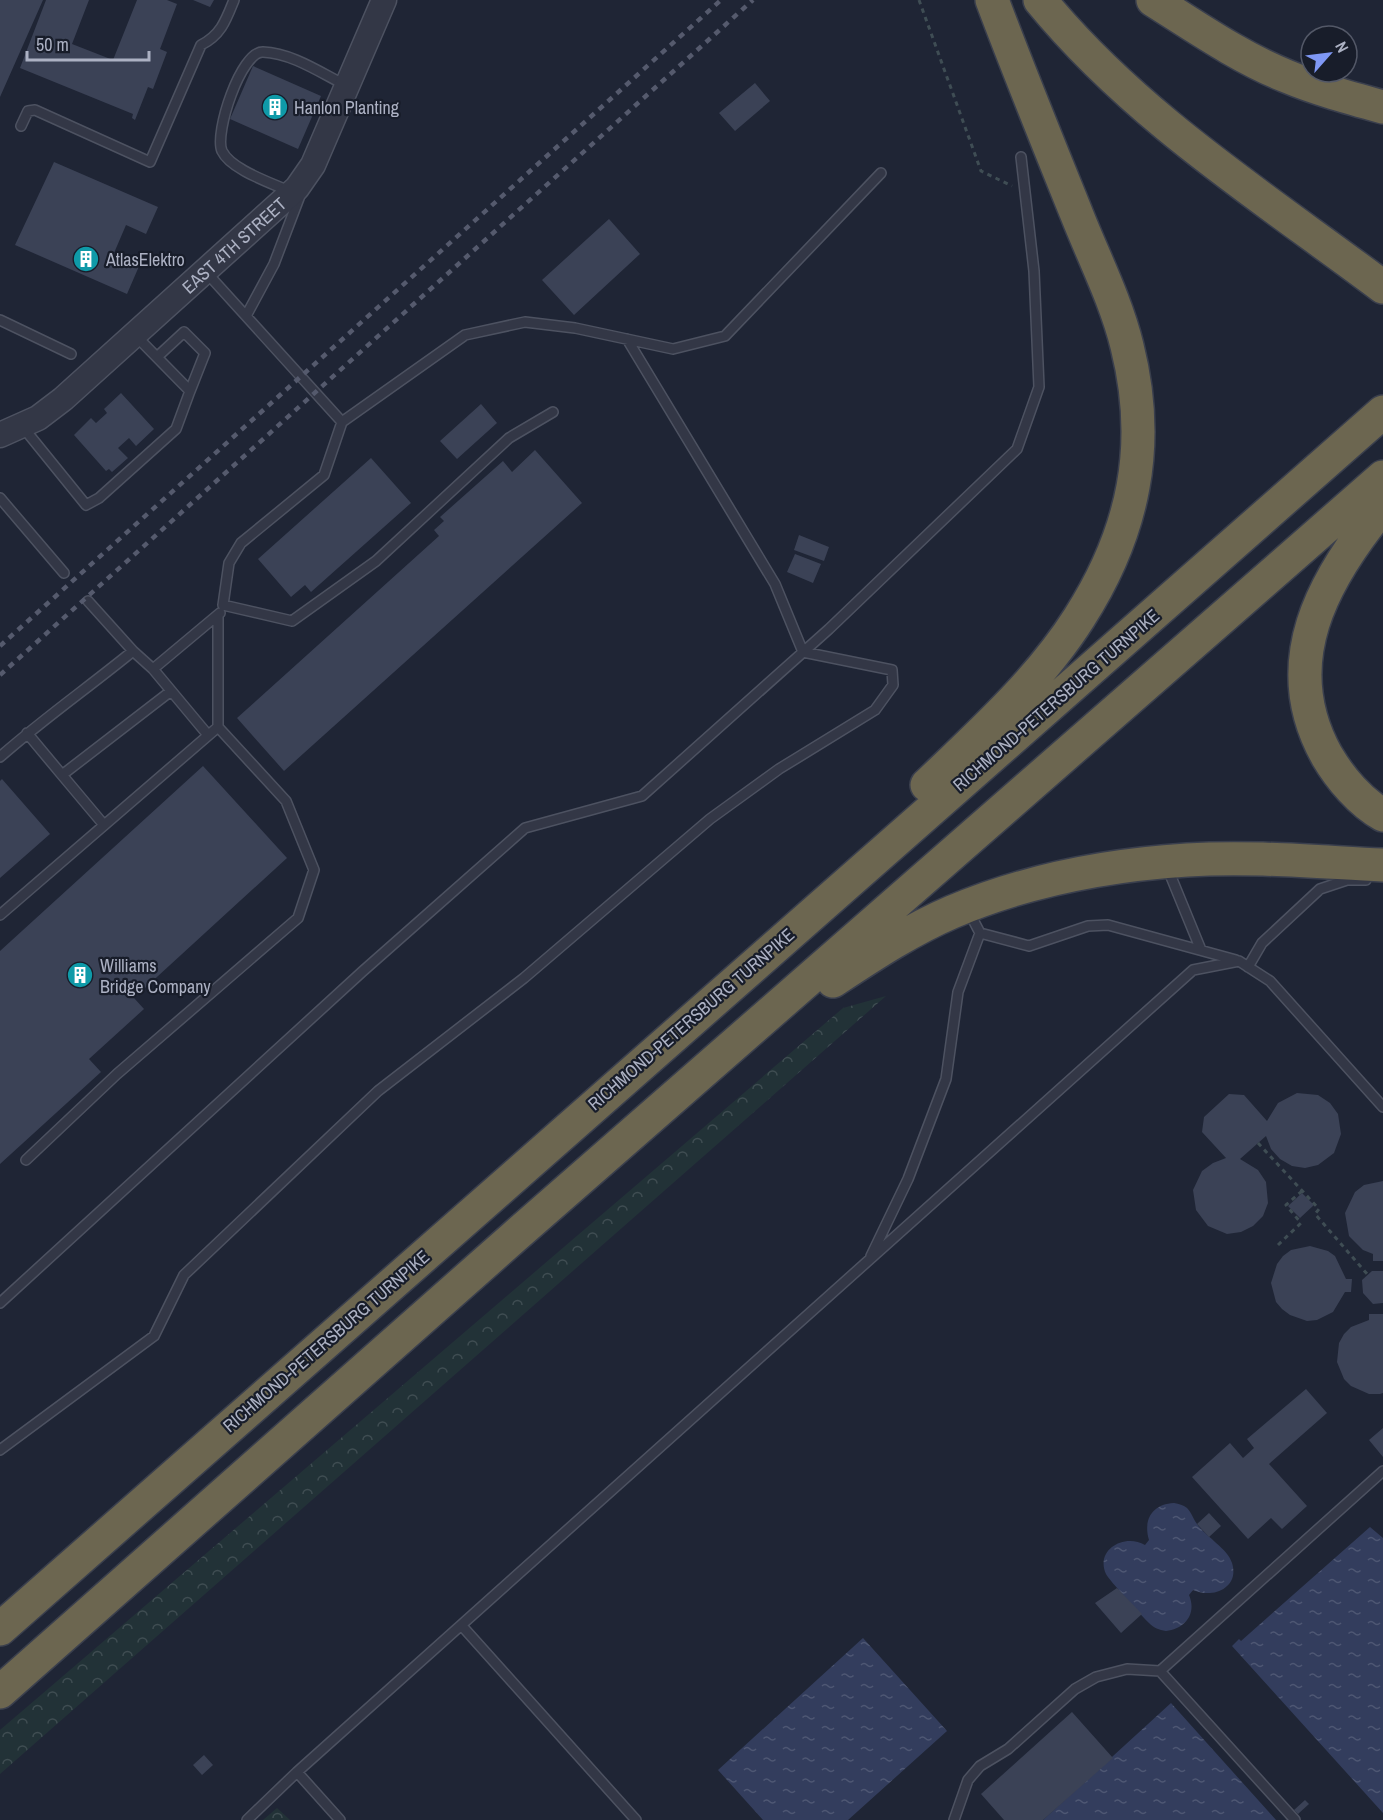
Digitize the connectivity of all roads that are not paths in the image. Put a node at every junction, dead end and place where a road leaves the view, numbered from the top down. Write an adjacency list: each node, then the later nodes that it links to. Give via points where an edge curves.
1 (234, 0): 9 (lane, via 222,29 201,45 150,162 35,110 28,111)
2 (384, 0): 7 (street, EAST 4TH STREET)
3 (992, 0): 52 (highway, via 1127,344 1138,418 1132,502 1112,561 1097,588 1034,677 842,866)
4 (1040, 0): 15 (highway, via 1069,36 1120,87 1193,147)
5 (1064, 0): 13 (highway, via 1142,81)
6 (1153, 0): 8 (highway, via 1225,45 1284,75)
7 (347, 86): 12 (street, EAST 4TH STREET); 12 (lane, via 288,57 260,52 242,68 219,131 221,149 230,163)
8 (1383, 107)
9 (21, 126)
10 (1021, 157): 35 (lane, via 1034,271 1039,387 1017,449 915,550)
11 (881, 173): 19 (lane, via 725,336 673,349)
12 (300, 185): 14 (street, EAST 4TH STREET); 16 (lane, via 293,219)
13 (1383, 262)
14 (206, 272): 16 (lane); 18 (street, EAST 4TH STREET)
15 (1383, 287)
16 (246, 316): 25 (lane)
17 (0, 321): 20 (lane)
18 (135, 335): 21 (lane); 26 (street, EAST 4TH STREET, via 63,399)
19 (627, 339): 25 (lane, via 525,322 465,335); 35 (lane, via 775,584)
20 (71, 354)
21 (157, 357): 22 (lane); 22 (lane, via 184,332 205,353)
22 (190, 391): 26 (lane, via 176,429 99,498 86,504)
23 (553, 412): 32 (lane, via 509,438 376,561 292,621)
24 (1383, 412): 52 (highway, RICHMOND-PETERSBURG TURNPIKE)
25 (342, 422): 32 (lane, via 324,474 241,543 229,563)
26 (10, 431)
27 (1383, 477): 53 (highway)
28 (0, 498): 30 (lane)
29 (1383, 506): 43 (highway, via 1341,565 1315,613 1304,674 1310,717 1319,742 1355,793)
30 (64, 573)
31 (88, 602): 34 (lane)
32 (224, 605): 33 (lane)
33 (218, 616): 36 (lane); 38 (lane)
34 (133, 651): 36 (lane); 39 (lane)
35 (803, 652): 57 (lane, via 642,796 525,828); 58 (lane, via 891,670 893,686 875,710 778,769 710,819 524,978 378,1090 184,1275 154,1336)
36 (153, 669): 37 (lane)
37 (171, 691): 40 (lane); 42 (lane)
38 (218, 727): 40 (lane); 55 (lane, via 286,801 314,870 298,918 117,1074)
39 (27, 732): 41 (lane); 42 (lane)
40 (208, 735): 44 (lane)
41 (0, 757)
42 (62, 775): 44 (lane)
43 (1383, 815)
44 (104, 825): 47 (lane)
45 (1165, 862): 46 (highway, via 1228,859); 48 (highway, via 1078,874); 49 (lane)
46 (1377, 872): 51 (lane, via 1320,889 1262,943)
47 (0, 915)
48 (973, 920): 49 (lane, via 1029,946 1088,926 1108,926); 53 (highway, via 916,931 862,962); 56 (lane, via 946,1079 908,1179)
49 (1201, 950): 50 (lane)
50 (1239, 961): 51 (lane); 56 (lane, via 1193,970)
51 (1248, 967): 54 (lane, via 1270,981)
52 (726, 988): 61 (highway, RICHMOND-PETERSBURG TURNPIKE)
53 (693, 1082): 63 (highway)
54 (1383, 1107)
55 (26, 1160)
56 (869, 1261): 60 (lane)
57 (0, 1303)
58 (0, 1450)
59 (1383, 1471): 62 (lane)
60 (462, 1626): 64 (lane); 67 (lane)
61 (0, 1629)
62 (1160, 1671): 68 (lane, via 1126,1668 1096,1677 1075,1689 1008,1749 980,1766 968,1780); 69 (lane)
63 (0, 1692)
64 (297, 1772): 65 (lane); 66 (lane)
65 (247, 1820)
66 (340, 1820)
67 (636, 1820)
68 (954, 1820)
69 (1295, 1820)

